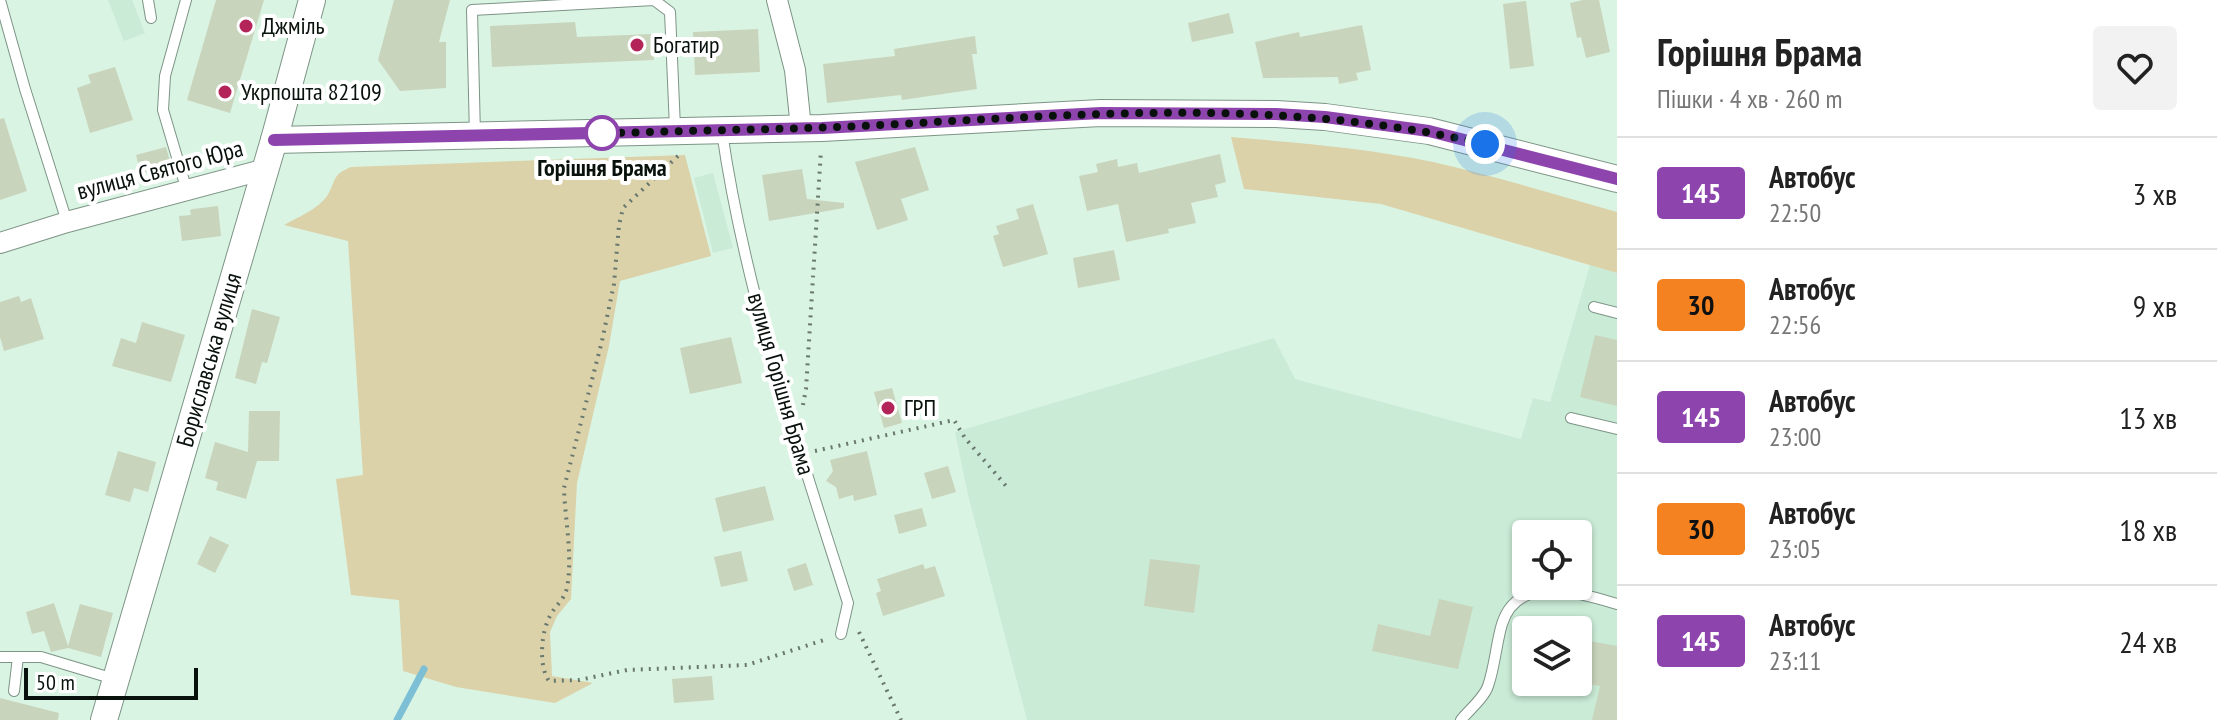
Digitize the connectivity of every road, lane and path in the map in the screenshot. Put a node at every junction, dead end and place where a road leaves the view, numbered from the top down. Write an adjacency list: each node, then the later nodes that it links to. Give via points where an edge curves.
1 (0, 0): 15 (lane, вулиця Святого Юра)
2 (148, 0): 6 (lane)
3 (186, 0): 14 (lane, via 165,76 163,110)
4 (312, 0): 10 (street, Бориславська вулиця)
5 (777, 0): 7 (street)
6 (151, 18)
7 (811, 128): 8 (street); 13 (street, via 1101,113 1325,117 1429,131); 20 (path, via 806,389)
8 (722, 130): 11 (street); 20 (lane, вулиця Горішня Брама, via 753,288)
9 (476, 138): 10 (street); 11 (street); 11 (lane, via 472,10 654,0 670,12)
10 (274, 140): 12 (street, Бориславська вулиця)
11 (679, 141): 26 (path, via 623,208 602,341 564,488 568,579 561,603 547,621 544,673 549,681 563,682 627,670 747,665)
12 (266, 169): 14 (street, вулиця Святого Юра); 29 (street, Бориславська вулиця)
13 (1617, 179)
14 (187, 191): 15 (street, вулиця Святого Юра)
15 (67, 222): 16 (street, вулиця Святого Юра)
16 (0, 243)
17 (1594, 307): 18 (lane)
18 (1617, 313)
19 (1571, 418): 21 (lane)
20 (794, 429): 22 (lane, вулиця Горішня Брама)
21 (1617, 429)
22 (801, 454): 23 (path, via 954,420); 24 (lane, вулиця Горішня Брама)
23 (1007, 487)
24 (848, 603): 26 (lane); 32 (path)
25 (1617, 604): 33 (lane, via 1561,590 1542,590 1515,602 1503,621 1487,689)
26 (841, 634)
27 (0, 657): 28 (lane)
28 (18, 657): 29 (lane, via 41,657); 30 (lane)
29 (116, 679): 31 (street, Бориславська вулиця)
30 (14, 691)
31 (104, 720)
32 (901, 720)
33 (1461, 720)

